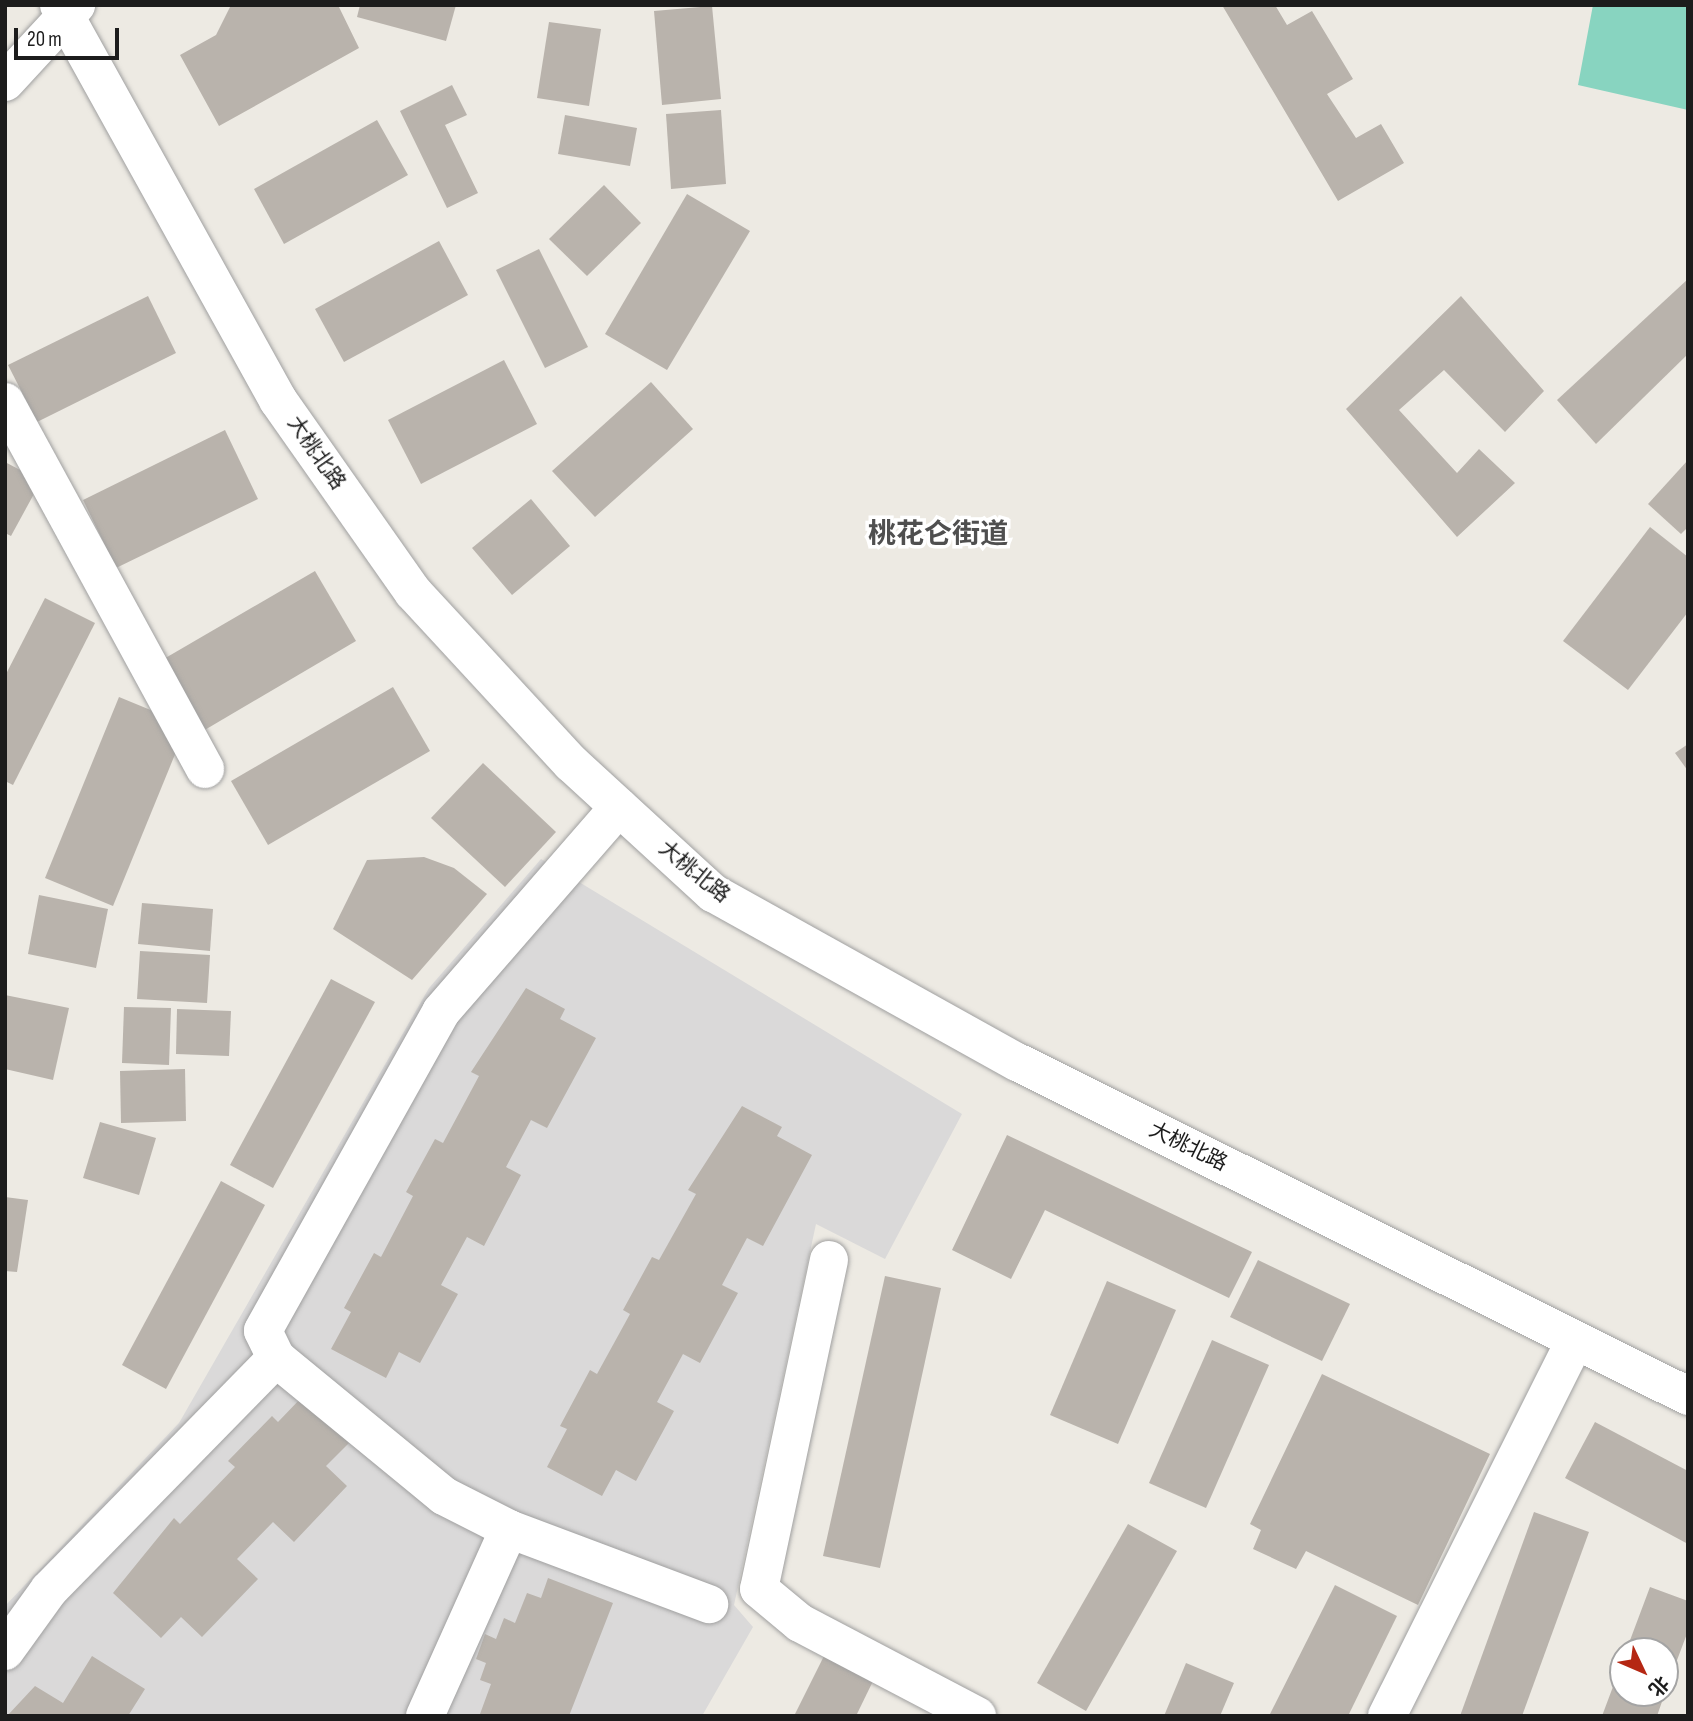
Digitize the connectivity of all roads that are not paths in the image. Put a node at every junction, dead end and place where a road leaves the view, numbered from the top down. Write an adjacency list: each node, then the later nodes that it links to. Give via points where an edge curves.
1 (67, 9): 2 (street); 5 (street, 大桃北路, via 278,400 413,592)
2 (5, 82)
3 (5, 402): 4 (street)
4 (205, 769)
5 (619, 807): 7 (street, 大桃北路, via 713,893 1017,1062); 8 (street, via 441,1012 263,1331)
6 (829, 1260): 14 (street, via 759,1589 800,1623)
7 (1575, 1340): 9 (street, 大桃北路); 15 (street)
8 (276, 1358): 10 (street, via 444,1496); 12 (street, via 50,1590)
9 (1688, 1396)
10 (509, 1529): 11 (street); 13 (street)
11 (709, 1604)
12 (5, 1651)
13 (425, 1716)
14 (977, 1716)
15 (1387, 1716)

